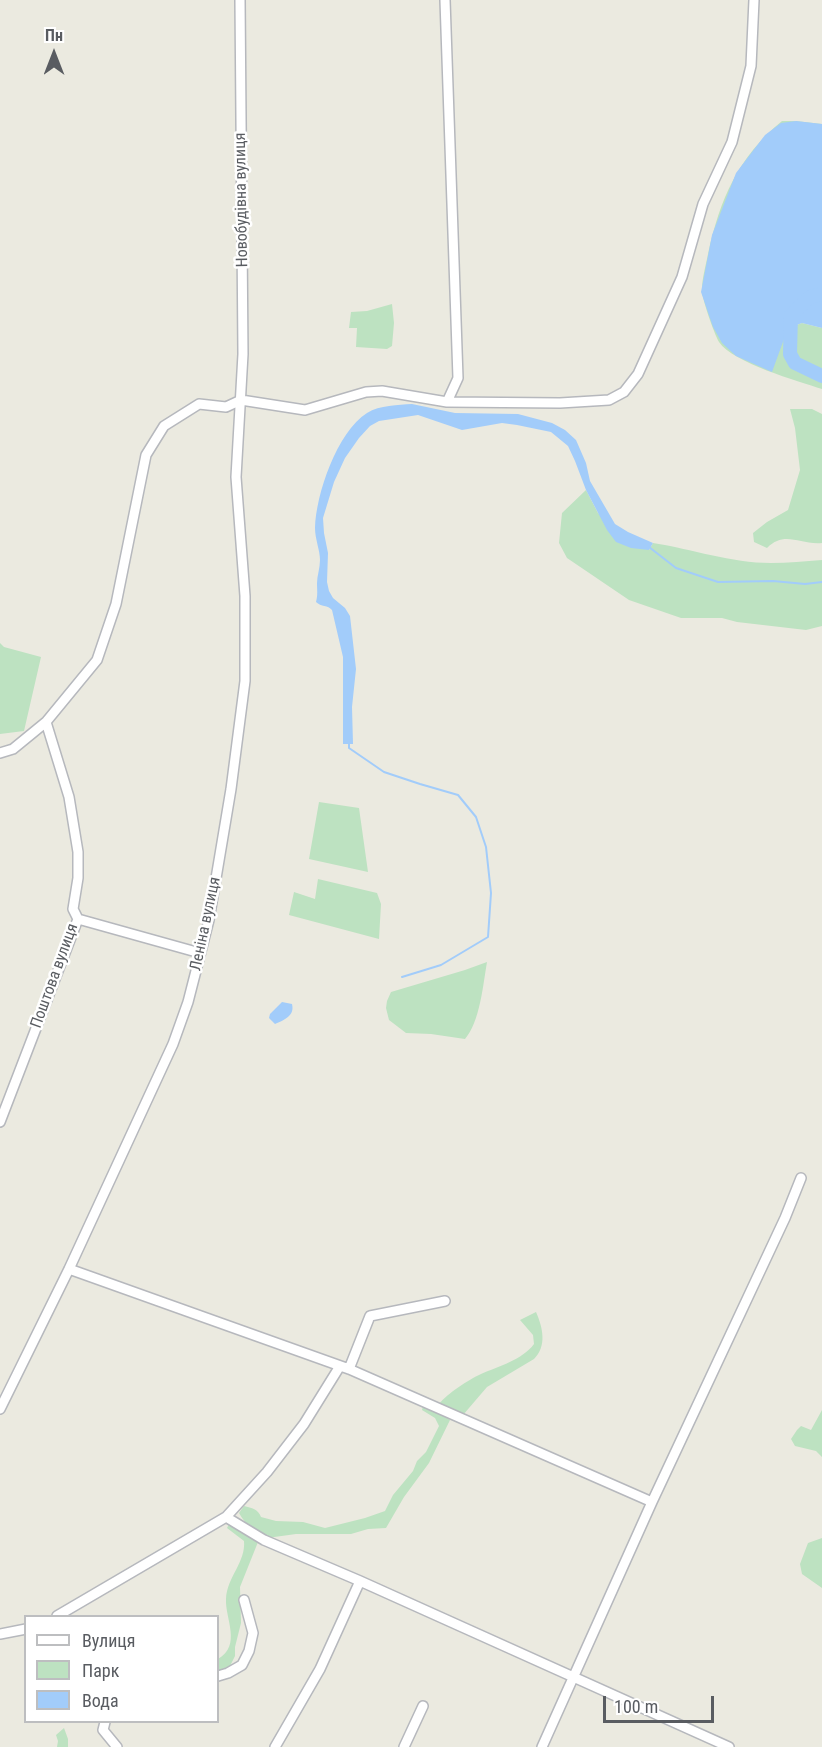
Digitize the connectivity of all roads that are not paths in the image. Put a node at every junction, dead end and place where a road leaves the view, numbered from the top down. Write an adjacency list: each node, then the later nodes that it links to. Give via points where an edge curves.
1 (240, 0): 4 (street, Новобудівна вулиця)
2 (445, 0): 5 (street, via 458,378)
3 (754, 0): 5 (street, via 751,66 732,142 703,204 682,277 638,374 624,392 609,400)
4 (241, 400): 5 (street, via 305,410 382,391); 6 (street, via 226,407 199,404 164,426 146,455 116,604 97,660); 9 (street, Леніна вулиця, via 236,477 245,596 245,681 209,920)
5 (447, 402)
6 (46, 722): 7 (street, via 13,749); 8 (street, Поштова вулиця, via 69,797 78,852 73,909)
7 (0, 753)
8 (78, 919): 9 (street); 10 (street, Поштова вулиця)
9 (200, 953): 12 (street, Леніна вулиця, via 173,1044)
10 (0, 1122)
11 (801, 1178): 16 (street)
12 (69, 1269): 14 (street); 15 (street, Леніна вулиця)
13 (445, 1301): 14 (street, via 370,1316)
14 (344, 1368): 16 (street); 17 (street, via 267,1472)
15 (0, 1409)
16 (652, 1502): 24 (street)
17 (226, 1517): 18 (street, via 264,1540); 20 (street)
18 (360, 1581): 24 (street); 28 (street, via 320,1669)
19 (244, 1600): 23 (street, via 253,1633 249,1651 242,1665)
20 (60, 1615)
21 (24, 1629): 22 (street)
22 (0, 1634)
23 (219, 1676)
24 (574, 1677): 30 (street); 31 (street)
25 (423, 1706): 29 (street)
26 (105, 1723): 27 (street, via 103,1730)
27 (117, 1747)
28 (274, 1747)
29 (404, 1747)
30 (542, 1747)
31 (729, 1747)

